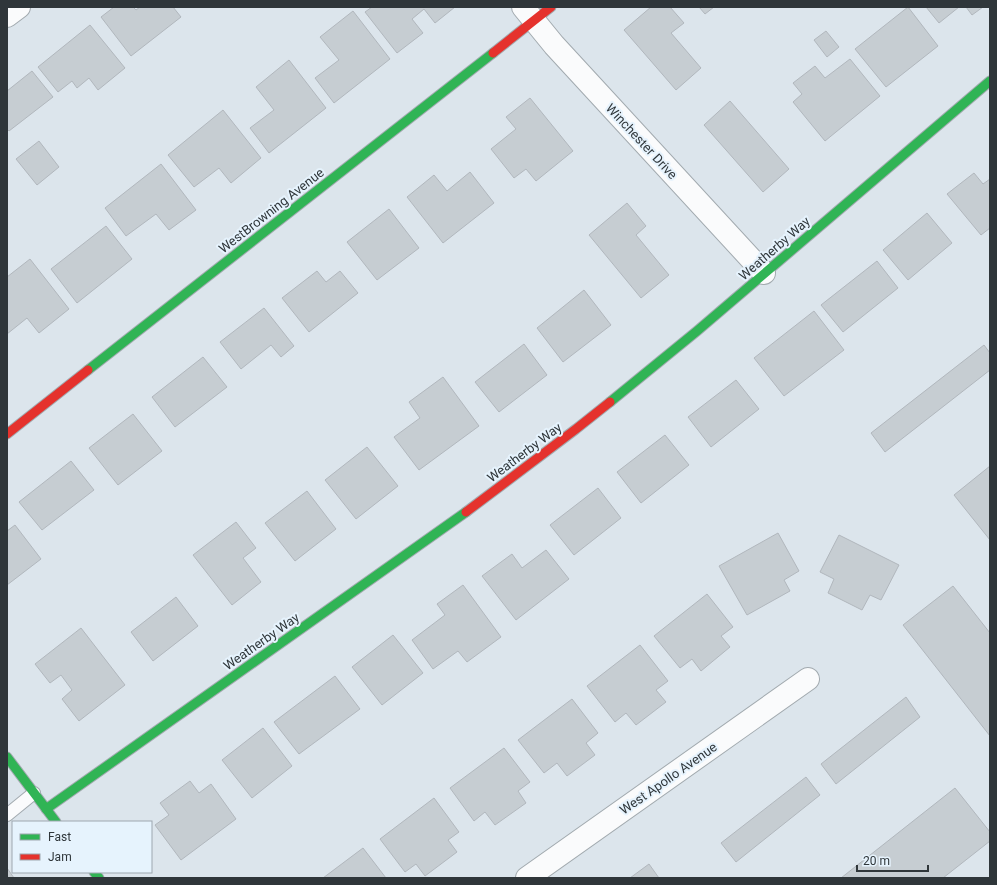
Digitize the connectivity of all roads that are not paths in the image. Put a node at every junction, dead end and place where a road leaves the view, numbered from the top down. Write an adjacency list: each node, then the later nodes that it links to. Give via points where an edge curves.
1 (19, 7): 4 (street)
2 (551, 7): 3 (street, WestBrowning Avenue)
3 (528, 14): 6 (street, Winchester Drive); 7 (street, WestBrowning Avenue)
4 (7, 16)
5 (990, 81): 6 (street, Weatherby Way)
6 (764, 274): 11 (street, Weatherby Way, via 632,384 498,489)
7 (7, 434)
8 (808, 679): 14 (street, West Apollo Avenue)
9 (7, 757): 10 (street)
10 (34, 793): 11 (street); 12 (lane)
11 (46, 809): 13 (street)
12 (7, 814)
13 (55, 821)
14 (527, 878)

